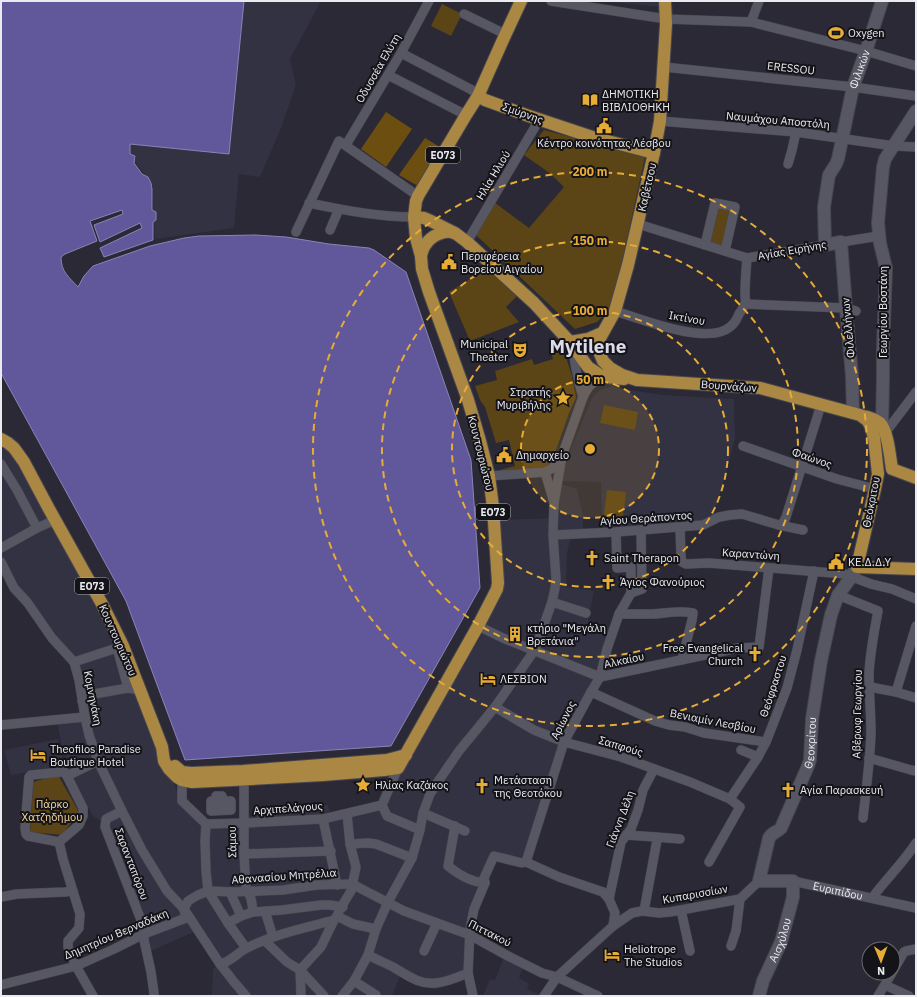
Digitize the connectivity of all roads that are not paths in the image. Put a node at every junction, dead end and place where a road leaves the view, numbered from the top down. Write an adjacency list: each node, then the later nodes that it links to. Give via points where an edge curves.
1 (429, 1): 12 (street, Οδυσσέα Ελύτη)
2 (521, 1): 10 (main road, ΕΟ73)
3 (551, 1): 8 (street)
4 (666, 1): 8 (main road, Καβέτσου)
5 (759, 1): 9 (street)
6 (882, 1): 11 (main road, Φιλικών)
7 (464, 14): 10 (street)
8 (666, 19): 9 (street); 14 (main road, Καβέτσου)
9 (751, 22): 11 (street)
10 (505, 34): 17 (main road, ΕΟ73)
11 (866, 51): 13 (street); 16 (main road, Φιλικών)
12 (401, 53): 15 (street, Οδυσσέα Ελύτη); 17 (street, Σμύρνης, via 472,90)
13 (916, 66)
14 (664, 67): 16 (street, ERESSOU); 22 (main road, Καβέτσου)
15 (388, 75): 20 (street); 25 (street, Οδυσσέα Ελύτη)
16 (853, 87): 18 (street, ERESSOU); 24 (main road, Φιλικών)
17 (478, 96): 20 (main road, ΕΟ73); 21 (main road, Σμύρνης)
18 (916, 96)
19 (916, 111): 26 (main road, Γεωργίου Βοστάνη)
20 (466, 115): 30 (main road, ΕΟ73)
21 (539, 120): 28 (main road, Σμύρνης); 39 (street, Ηλία Ηλιού)
22 (660, 121): 23 (street, Ναυμάχου Αποστόλη); 28 (main road, Καβέτσου)
23 (796, 132): 24 (street, Ναυμάχου Αποστόλη); 29 (street)
24 (843, 138): 26 (street, Ναυμάχου Αποστόλη); 42 (main road, via 837,161 829,175 823,213)
25 (342, 143): 30 (street); 31 (street, Οδυσσέα Ελύτη)
26 (894, 146): 27 (street, Ναυμάχου Αποστόλη); 38 (main road, Γεωργίου Βοστάνη, via 883,167)
27 (916, 147)
28 (654, 153): 34 (main road, Καβέτσου)
29 (788, 164)
30 (418, 196): 33 (main road, ΕΟ73)
31 (309, 203): 32 (street); 36 (street, Οδυσσέα Ελύτη)
32 (338, 209): 33 (street); 35 (street)
33 (414, 217): 37 (main road, via 424,218); 44 (main road, ΕΟ73)
34 (638, 224): 41 (street, Αγίας Ειρήνης); 48 (main road, Καβέτσου)
35 (330, 230)
36 (296, 232)
37 (455, 233): 39 (main road); 44 (main road, via 444,232 429,240)
38 (879, 236): 40 (street, Αγίας Ειρήνης); 58 (main road, Γεωργίου Βοστάνη, via 886,268)
39 (467, 242): 50 (main road, via 534,303)
40 (841, 242): 42 (main road, Αγίας Ειρήνης); 47 (main road, Φιλελλήνων)
41 (705, 245): 43 (street, Αγίας Ειρήνης); 43 (street, via 715,203 735,207)
42 (825, 245): 45 (street, Αγίας Ειρήνης)
43 (725, 251): 45 (street, Αγίας Ειρήνης)
44 (420, 256): 69 (main road, Κουντουριώτου / ΕΟ73, via 429,292 468,400)
45 (747, 258): 46 (street)
46 (745, 304): 47 (street); 48 (street, Ικτίνου, via 731,326 720,332 707,334 673,329)
47 (851, 310): 57 (main road, Φιλελλήνων, via 852,376)
48 (616, 311): 49 (main road, Καβέτσου)
49 (602, 333): 50 (main road); 51 (main road, Καβέτσου, via 598,347)
50 (571, 344): 52 (main road, via 588,366 600,375); 55 (street)
51 (606, 365): 53 (main road, Βουρνάζων)
52 (608, 377): 53 (main road); 55 (street, via 590,385)
53 (637, 380): 56 (main road, Βουρνάζων, via 760,388)
54 (915, 393): 58 (street)
55 (583, 397): 63 (street)
56 (821, 405): 57 (main road, Βουρνάζων); 65 (street)
57 (857, 414): 58 (main road, Βουρνάζων, via 875,420); 62 (main road, Θεόκριτου, via 867,420 871,428)
58 (884, 430): 61 (main road)
59 (1, 439): 73 (main road, Κουντουριώτου / ΕΟ73, via 8,443 24,462)
60 (742, 446): 65 (street, Φαώνος)
61 (889, 452): 62 (main road, via 883,460); 66 (main road)
62 (875, 453): 68 (main road, Θεόκριτου)
63 (562, 456): 67 (street); 72 (street)
64 (1, 464): 75 (street)
65 (802, 467): 71 (street, Φαώνος); 74 (street)
66 (892, 469): 68 (main road, via 882,469); 70 (main road)
67 (545, 472): 69 (street); 72 (street)
68 (878, 474): 71 (main road, Θεόκριτου)
69 (489, 476): 93 (main road, Κουντουριώτου / ΕΟ73, via 498,583)
70 (916, 478)
71 (875, 489): 86 (main road, Θεόκριτου)
72 (554, 503): 80 (street)
73 (55, 520): 75 (street); 95 (main road, Κουντουριώτου / ΕΟ73, via 102,604)
74 (781, 524): 76 (street, Αγίου Θεράποντος, via 742,514 719,517 703,525); 78 (street, Αγίου Θεράποντος)
75 (37, 528): 81 (street)
76 (680, 528): 77 (street, Αγίου Θεράποντος); 83 (street, Καραντώνη, via 681,557 682,562 686,564 709,563)
77 (641, 530): 79 (street, Αγίου Θεράποντος); 87 (street, Αρίωνος, via 642,589)
78 (803, 530)
79 (616, 532): 80 (street, Αγίου Θεράποντος); 87 (street, via 617,568 631,567)
80 (553, 535): 90 (street, via 556,578)
81 (1, 548)
82 (1, 562): 98 (street, Κομνηνάκη, via 14,588)
83 (770, 568): 85 (street, Καραντώνη); 97 (street, Αλκαίου, via 759,647 738,648)
84 (916, 569): 86 (main road)
85 (814, 571): 86 (street, Καραντώνη); 110 (street, Θεόφραστου, via 789,683)
86 (855, 572): 88 (main road, Θεόκριτου); 89 (street, Καραντώνη, via 871,584)
87 (631, 593): 92 (street, Αρίωνος)
88 (838, 595): 100 (street, Αβέρωφ Γεωργίου, via 878,611 872,648); 146 (main road, Θεοκρίτου, via 821,661 808,766 781,828 769,838)
89 (916, 599)
90 (552, 602): 91 (street); 96 (street)
91 (586, 613)
92 (619, 614): 97 (street, via 691,613 693,615); 99 (street, Αρίωνος)
93 (478, 626): 96 (street, Αλκαίου); 113 (main road, Κουντουριώτου / ΕΟ73)
94 (916, 626): 103 (street)
95 (120, 647): 98 (street); 101 (main road, Κουντουριώτου / ΕΟ73)
96 (534, 651): 99 (street, Αλκαίου); 106 (street)
97 (682, 660): 99 (street, Αλκαίου)
98 (74, 662): 105 (street, Κομνηνάκη, via 80,680)
99 (600, 677): 102 (street, Αρίωνος)
100 (870, 687): 103 (street); 115 (street, Αβέρωφ Γεωργίου)
101 (134, 689): 105 (street, via 87,695); 111 (main road, Κουντουριώτου / ΕΟ73)
102 (591, 692): 109 (street, Αρίωνος); 110 (street, Βενιαμίν Λεσβίου, via 663,724)
103 (896, 692): 104 (street)
104 (916, 698)
105 (82, 701): 107 (street, Κομνηνάκη)
106 (495, 707): 109 (street, Σαπφούς, via 534,730); 126 (street, via 437,783)
107 (84, 717): 108 (street); 116 (street, Κομνηνάκη)
108 (1, 725)
109 (564, 742): 118 (street, Σαπφούς, via 621,757); 144 (street, Αρίωνος)
110 (766, 742): 114 (street, Θεόφραστου)
111 (162, 747): 120 (main road, Κουντουριώτου / ΕΟ73, via 169,752 175,766 184,772); 122 (main road, Κουντουριώτου / ΕΟ73, via 164,761)
112 (742, 750): 114 (street)
113 (406, 755): 117 (main road, Κουντουριώτου / ΕΟ73); 120 (main road, Κουντουριώτου / ΕΟ73, via 387,760)
114 (758, 757): 123 (street, Θεόφραστου)
115 (869, 758): 119 (street); 128 (street, Αβέρωφ Γεωργίου)
116 (98, 761): 121 (street); 125 (street, Κομνηνάκη)
117 (398, 768): 120 (main road, Κουντουριώτου / ΕΟ73, via 323,775); 124 (street)
118 (654, 769): 123 (street, Σαπφούς); 135 (street, Γιάννη Δέλη, via 643,790 631,829)
119 (916, 771)
120 (244, 775): 122 (main road, Κουντουριώτου / ΕΟ73, via 192,782); 130 (street, Σάμου)
121 (67, 776): 138 (street, via 82,808 83,816 79,826); 138 (street, via 65,772 31,775 28,780 26,834)
122 (182, 780): 131 (street, via 182,801)
123 (730, 799): 145 (street, Σαπφούς, via 740,807)
124 (382, 805): 127 (street, Αρχιπελάγους); 133 (street, via 387,816)
125 (122, 811): 162 (street, Κομνηνάκη, via 163,886); 173 (street, Σαρανταπόρου, via 106,819 105,827)
126 (423, 813): 132 (street); 133 (street)
127 (347, 814): 129 (street, Αρχιπελάγους); 140 (street)
128 (863, 818)
129 (323, 819): 130 (street, Αρχιπελάγους); 141 (street)
130 (244, 823): 131 (street, Αρχιπελάγους); 142 (street, Σάμου)
131 (206, 824): 152 (street)
132 (455, 826): 134 (street); 148 (street, via 448,866 471,880)
133 (420, 830): 143 (street)
134 (465, 831)
135 (626, 835): 136 (street); 157 (street, Γιάννη Δέλη, via 621,842)
136 (656, 837): 137 (street); 165 (street, via 658,841)
137 (680, 839)
138 (59, 842): 151 (street)
139 (916, 843): 156 (street)
140 (350, 844): 143 (street, via 376,844); 149 (street, via 356,867)
141 (330, 851): 142 (street); 150 (street)
142 (244, 854): 154 (street, Σάμου)
143 (412, 858): 159 (street)
144 (526, 862): 148 (street, via 494,856 484,878); 157 (street, via 603,892)
145 (709, 862)
146 (759, 881): 147 (main road, Ευριπίδου); 158 (street, Κυπαρισσίων)
147 (793, 881): 156 (street, Ευριπίδου); 202 (main road, Αισχύλου, via 793,896 781,942)
148 (485, 883): 174 (street, via 474,908)
149 (352, 884): 150 (street, Αθανασίου Μητρέλια); 159 (street, Αθανασίου Μητρέλια); 160 (street)
150 (337, 885): 154 (street, Αθανασίου Μητρέλια)
151 (73, 891): 155 (street); 184 (street, via 80,914 80,925 67,944)
152 (208, 891): 153 (street, Αθανασίου Μητρέλια); 162 (street, Αθανασίου Μητρέλια, via 188,901); 169 (street)
153 (230, 892): 154 (street, Αθανασίου Μητρέλια); 167 (street)
154 (248, 892): 166 (street, Σάμου)
155 (1, 897)
156 (872, 898): 161 (street, Ευριπίδου)
157 (609, 899): 171 (street, Γιάννη Δέλη, via 615,912)
158 (740, 899): 163 (street, Κυπαρισσίων); 176 (street, via 736,932)
159 (388, 902): 170 (street, Πιττακού); 172 (street)
160 (342, 907): 164 (street, via 321,905); 168 (street)
161 (916, 908)
162 (184, 909): 173 (street, Δημητρίου Βερναδάκη, via 186,918); 183 (street, Κομνηνάκη)
163 (681, 910): 165 (street, Κυπαρισσίων, via 664,913); 180 (street)
164 (265, 911): 166 (street); 175 (street)
165 (644, 911): 171 (street, Κυπαρισσίων, via 632,913)
166 (253, 912): 167 (street)
167 (241, 916): 169 (street)
168 (336, 918): 172 (street); 175 (street); 185 (street, via 320,949)
169 (228, 923): 177 (street)
170 (437, 923): 174 (street, Πιττακού); 179 (street)
171 (613, 926): 187 (street, Κυπαρισσίων)
172 (376, 929): 181 (street)
173 (144, 934): 184 (street, Δημητρίου Βερναδάκη); 194 (street)
174 (470, 935): 186 (street); 187 (street, Πιττακού, via 542,973)
175 (269, 939): 177 (street); 185 (street, via 287,962)
176 (731, 946)
177 (246, 948): 183 (street)
178 (916, 949): 182 (street, via 906,951)
179 (424, 951)
180 (690, 951)
181 (368, 955): 186 (street, via 417,981 427,983 437,983); 188 (street)
182 (901, 956)
183 (220, 964): 195 (street, Κομνηνάκη)
184 (76, 966): 190 (street, Δημητρίου Βερναδάκη); 193 (street)
185 (300, 970): 196 (street); 197 (street)
186 (468, 973): 200 (street)
187 (557, 977): 192 (street, Πιττακού); 201 (street, Κυπαρισσίων)
188 (354, 981): 198 (street); 199 (street)
189 (887, 981): 191 (street)
190 (1, 985)
191 (885, 985): 203 (street); 204 (street)
192 (594, 995)
193 (93, 996)
194 (154, 996)
195 (246, 996)
196 (301, 996)
197 (324, 996)
198 (342, 996)
199 (376, 996)
200 (473, 996)
201 (544, 996)
202 (759, 996)
203 (878, 996)
204 (909, 996)

